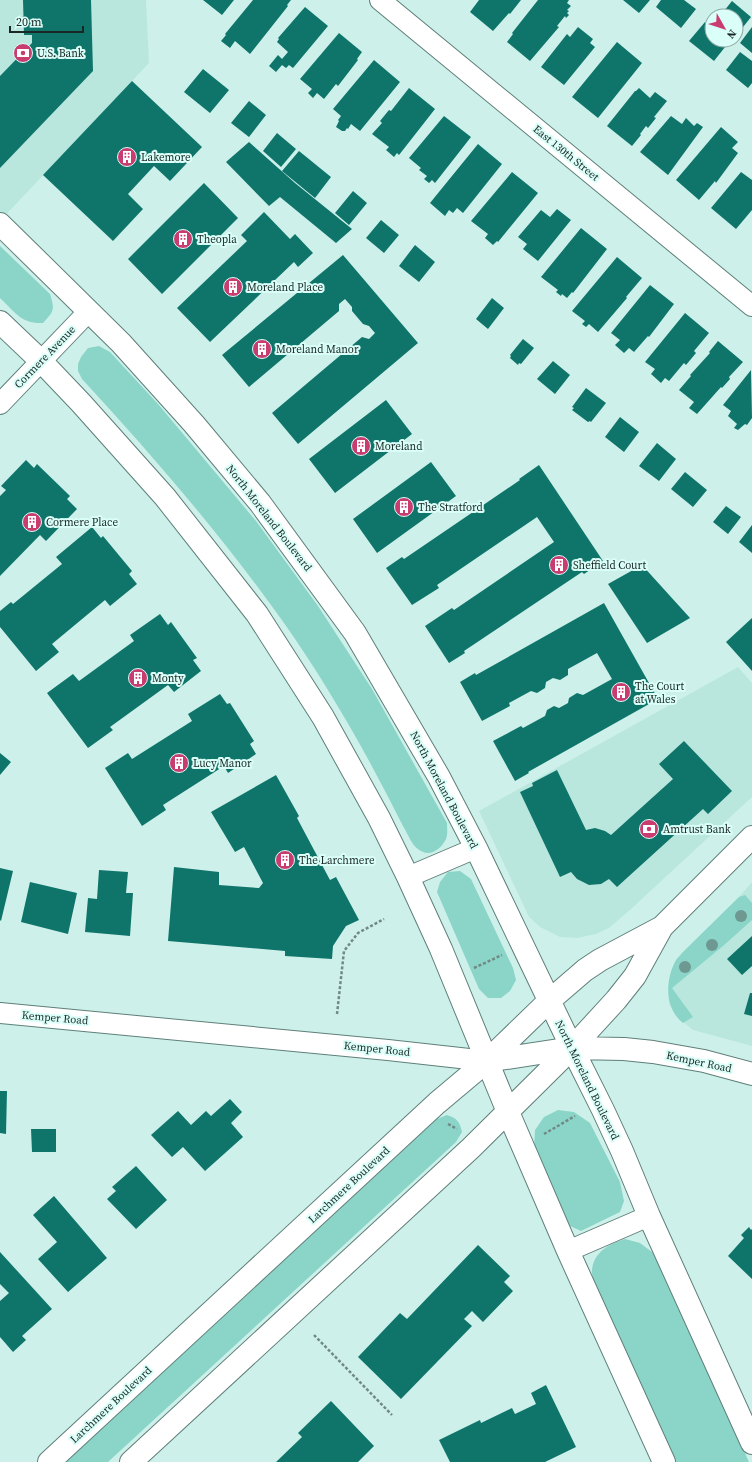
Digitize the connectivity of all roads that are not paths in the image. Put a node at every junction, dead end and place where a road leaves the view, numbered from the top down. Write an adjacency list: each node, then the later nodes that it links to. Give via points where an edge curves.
1 (380, 0): 3 (street, East 130th Street)
2 (0, 224): 4 (main road, North Moreland Boulevard)
3 (752, 306)
4 (89, 311): 6 (street, Cormere Avenue); 9 (main road, North Moreland Boulevard, via 166,391 260,503 355,633 440,777)
5 (0, 322): 6 (main road)
6 (41, 361): 7 (street, Cormere Avenue); 10 (main road, via 165,497 257,614 323,717)
7 (0, 404)
8 (752, 837): 11 (main road, Larchmere Boulevard)
9 (476, 848): 10 (street); 12 (main road, North Moreland Boulevard)
10 (408, 876): 15 (main road)
11 (662, 928): 12 (main road, Larchmere Boulevard, via 600,960); 14 (main road, Larchmere Boulevard, via 635,976)
12 (549, 1001): 14 (main road, North Moreland Boulevard); 15 (main road, Larchmere Boulevard)
13 (0, 1013): 15 (street, Kemper Road)
14 (572, 1048): 15 (main road, Kemper Road); 16 (main road, Kemper Road, via 653,1052 704,1061); 17 (main road, Larchmere Boulevard); 18 (main road, North Moreland Boulevard, via 619,1144)
15 (487, 1061): 17 (main road); 21 (main road, Larchmere Boulevard, via 437,1103)
16 (752, 1074)
17 (508, 1112): 19 (main road); 22 (main road, Larchmere Boulevard)
18 (649, 1216): 19 (street); 20 (main road, North Moreland Boulevard)
19 (568, 1251): 23 (main road)
20 (752, 1443)
21 (49, 1462)
22 (131, 1462)
23 (664, 1462)

